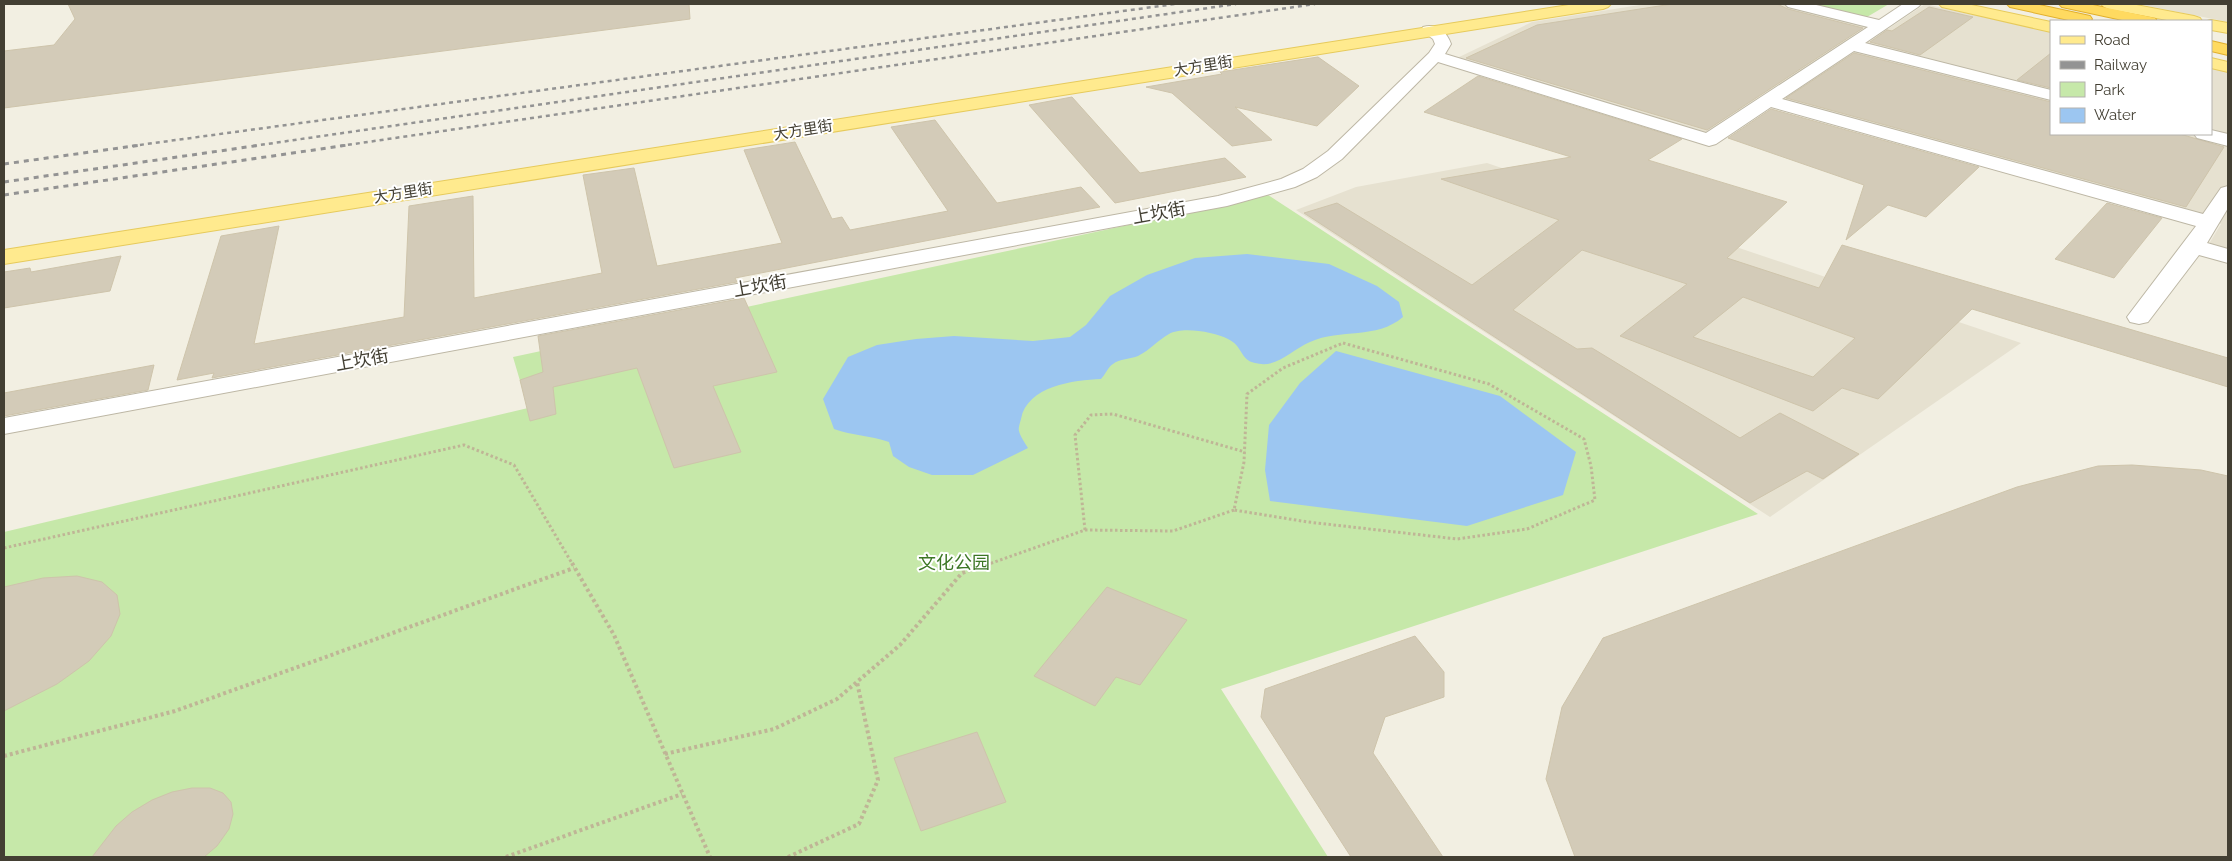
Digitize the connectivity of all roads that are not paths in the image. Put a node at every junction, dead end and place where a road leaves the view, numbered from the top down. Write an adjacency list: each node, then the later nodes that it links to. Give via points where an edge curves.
1 (1562, 4): 32 (main road, 大方里街)
2 (1603, 4): 16 (main road, 大方里街)
3 (1793, 4): 12 (street)
4 (1913, 4): 12 (street)
5 (1947, 4): 14 (main road)
6 (2015, 4): 9 (highway)
7 (2067, 4): 10 (highway)
8 (2109, 4): 11 (main road)
9 (2091, 20)
10 (2144, 20)
11 (2189, 20)
12 (1881, 25): 19 (street)
13 (2212, 25): 15 (main road)
14 (2050, 27)
15 (2228, 28)
16 (1429, 30): 22 (street, via 1440,36 1443,44); 33 (main road, 大方里街)
17 (2212, 34): 18 (highway)
18 (2228, 38)
19 (1852, 45): 25 (street); 26 (street)
20 (2212, 46): 21 (highway)
21 (2228, 50)
22 (1435, 56): 26 (street, via 1709,140); 36 (street, 上坎街, via 1335,155 1310,173 1288,183 1220,202)
23 (2212, 63): 24 (main road)
24 (2228, 66)
25 (2050, 95)
26 (1769, 101): 30 (street)
27 (2208, 135): 28 (street)
28 (2228, 140)
29 (2228, 192): 30 (street)
30 (2217, 217): 31 (street)
31 (2194, 246): 34 (street); 35 (street)
32 (4, 250)
33 (4, 256)
34 (2228, 256)
35 (2139, 317)
36 (4, 426)

